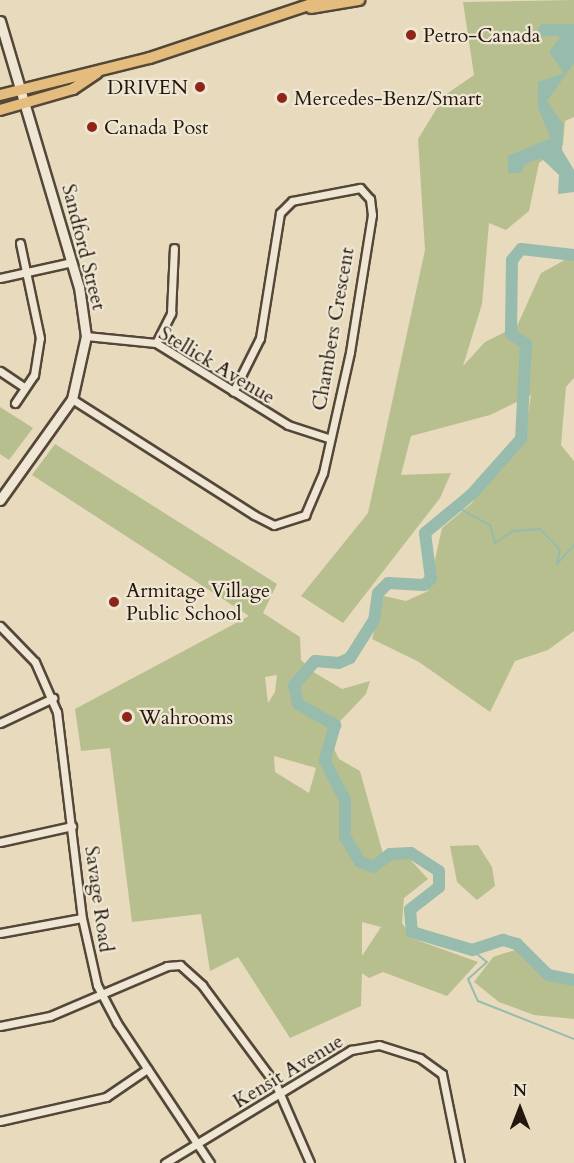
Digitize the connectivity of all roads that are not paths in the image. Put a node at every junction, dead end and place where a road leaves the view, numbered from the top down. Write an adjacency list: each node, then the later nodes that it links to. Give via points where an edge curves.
1 (322, 0): 3 (main road)
2 (359, 0): 3 (main road)
3 (310, 8): 5 (main road)
4 (0, 21): 6 (street, Sandford Street)
5 (97, 73): 6 (main road); 8 (main road, via 73,89)
6 (22, 89): 7 (main road); 8 (street, Sandford Street)
7 (0, 95)
8 (26, 102): 9 (main road); 12 (street, Sandford Street)
9 (0, 110)
10 (20, 243): 13 (street)
11 (174, 248): 16 (street, via 171,313)
12 (72, 262): 13 (street); 15 (street, Sandford Street)
13 (28, 271): 14 (street); 18 (street, via 40,338 38,366)
14 (0, 278)
15 (86, 336): 16 (street, Stellick Avenue); 20 (street, Sandford Street)
16 (156, 344): 19 (street, Stellick Avenue)
17 (0, 371): 18 (street)
18 (24, 387): 21 (street)
19 (233, 392): 22 (street, Stellick Avenue, via 288,425); 22 (street, Chambers Crescent, via 260,338 280,213 292,201 360,188 370,199 372,214 350,352)
20 (72, 399): 22 (street, Chambers Crescent, via 274,525 290,523 314,504); 23 (street, Sandford Street)
21 (15, 403)
22 (328, 438)
23 (0, 500)
24 (0, 626): 25 (street, Savage Road, via 35,662)
25 (53, 698): 26 (street); 27 (street, Savage Road)
26 (0, 723)
27 (72, 826): 28 (street); 29 (street, Savage Road)
28 (0, 842)
29 (82, 918): 30 (street); 31 (street, Savage Road)
30 (0, 933)
31 (101, 995): 32 (street, via 50,1016); 33 (street, Savage Road); 34 (street, via 167,966 180,965 202,985)
32 (0, 1026)
33 (147, 1069): 35 (street, via 106,1097); 36 (street, Savage Road)
34 (281, 1094): 36 (street, Kensit Avenue); 39 (street); 40 (street, Kensit Avenue, via 363,1045 420,1058 442,1074)
35 (0, 1121)
36 (202, 1143): 37 (street, Kensit Avenue); 38 (street, Savage Road)
37 (165, 1163)
38 (210, 1163)
39 (310, 1163)
40 (460, 1163)

